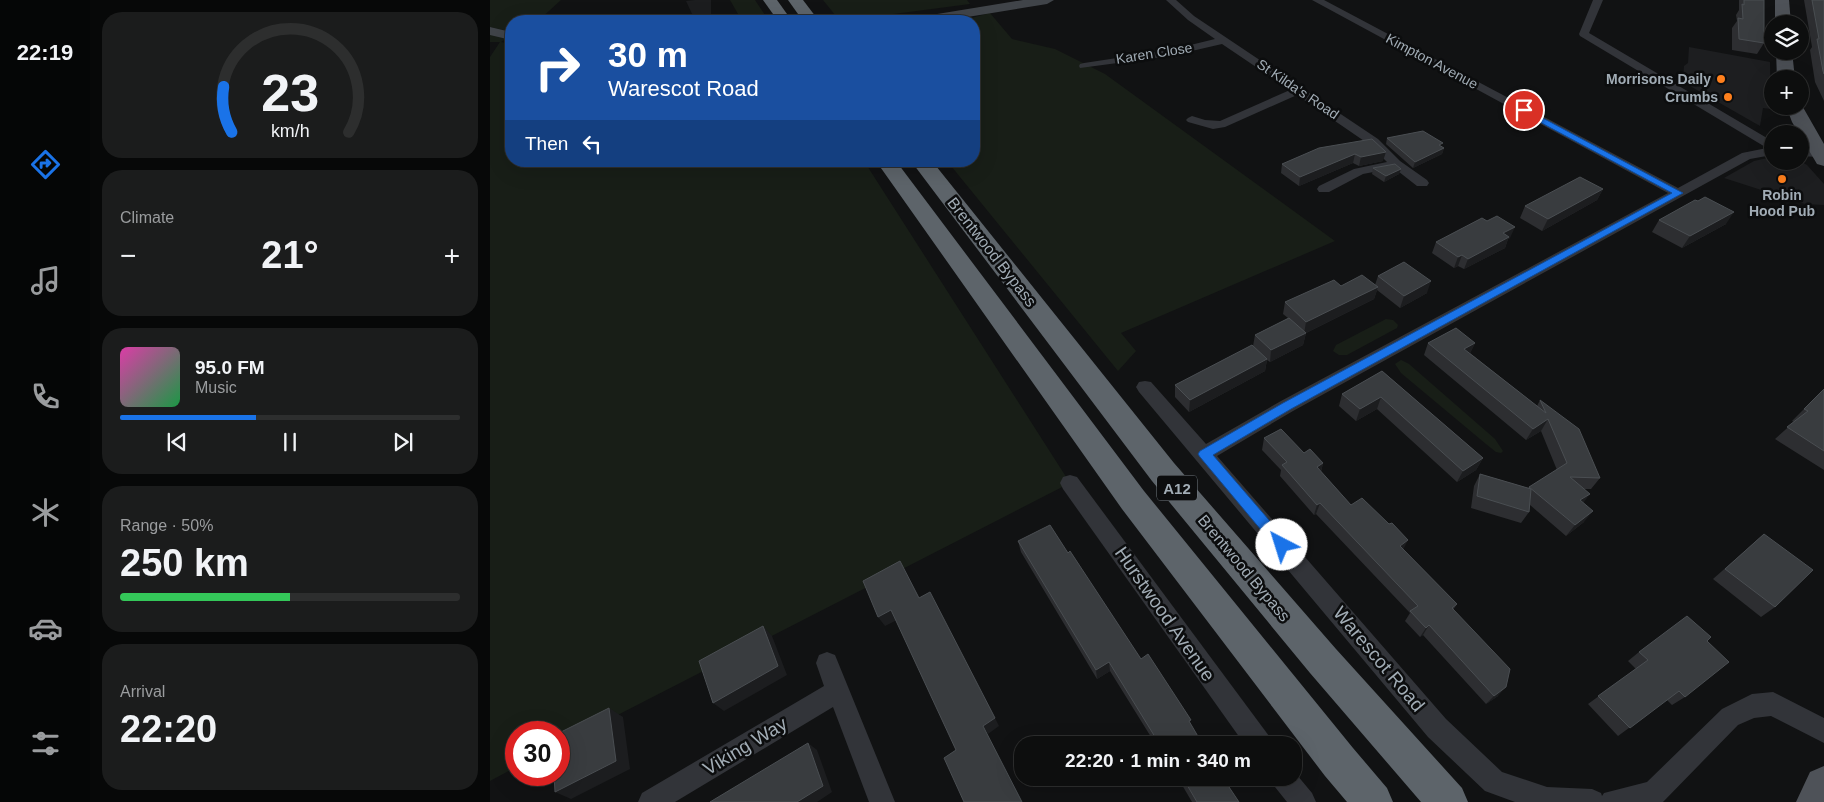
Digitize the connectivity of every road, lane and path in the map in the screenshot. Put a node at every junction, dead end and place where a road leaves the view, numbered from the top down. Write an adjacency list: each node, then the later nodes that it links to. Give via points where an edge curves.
1 (770, 0): 8 (highway)
2 (794, 0): 9 (highway)
3 (1047, 0): 10 (street)
4 (1171, 0): 14 (street, St Kilda's Road)
5 (1317, 0): 28 (street, Kimpton Avenue)
6 (1598, 0): 19 (street, via 1584,34)
7 (1782, 0): 11 (main road)
8 (781, 15)
9 (806, 15)
10 (956, 15)
11 (1783, 15)
12 (490, 31): 13 (street)
13 (505, 35)
14 (1224, 40): 15 (street, Karen Close, via 1170,53); 16 (street, St Kilda's Road)
15 (1084, 66)
16 (1299, 90): 18 (street, via 1256,107 1225,124 1212,127); 23 (street, St Kilda's Road, via 1374,142)
17 (1798, 115): 22 (main road)
18 (1192, 120)
19 (1764, 141)
20 (1764, 153): 28 (street, via 1746,156)
21 (1809, 154): 22 (street)
22 (1822, 157)
23 (1396, 164): 26 (street, St Kilda's Road); 27 (street, via 1364,168)
24 (890, 167): 41 (highway, Brentwood Bypass / A12, via 1133,500)
25 (926, 167): 42 (highway, Brentwood Bypass / A12, via 1163,472)
26 (1422, 183)
27 (1324, 189)
28 (1678, 193): 30 (street)
29 (1145, 387): 30 (street, Warescot Road)
30 (1204, 454): 43 (street, Warescot Road, via 1437,728 1494,782 1547,800)
31 (1070, 483): 35 (street, Hurstwood Avenue)
32 (827, 662): 33 (street)
33 (839, 690): 38 (street, Viking Way); 39 (street)
34 (1824, 731): 44 (street, via 1773,704 1752,706 1730,717 1654,793)
35 (1253, 736)
36 (1290, 786): 40 (street)
37 (1824, 786): 45 (main road)
38 (651, 802)
39 (882, 802)
40 (1303, 802)
41 (1373, 802)
42 (1448, 802)
43 (1592, 802)
44 (1613, 802)
45 (1816, 802)

